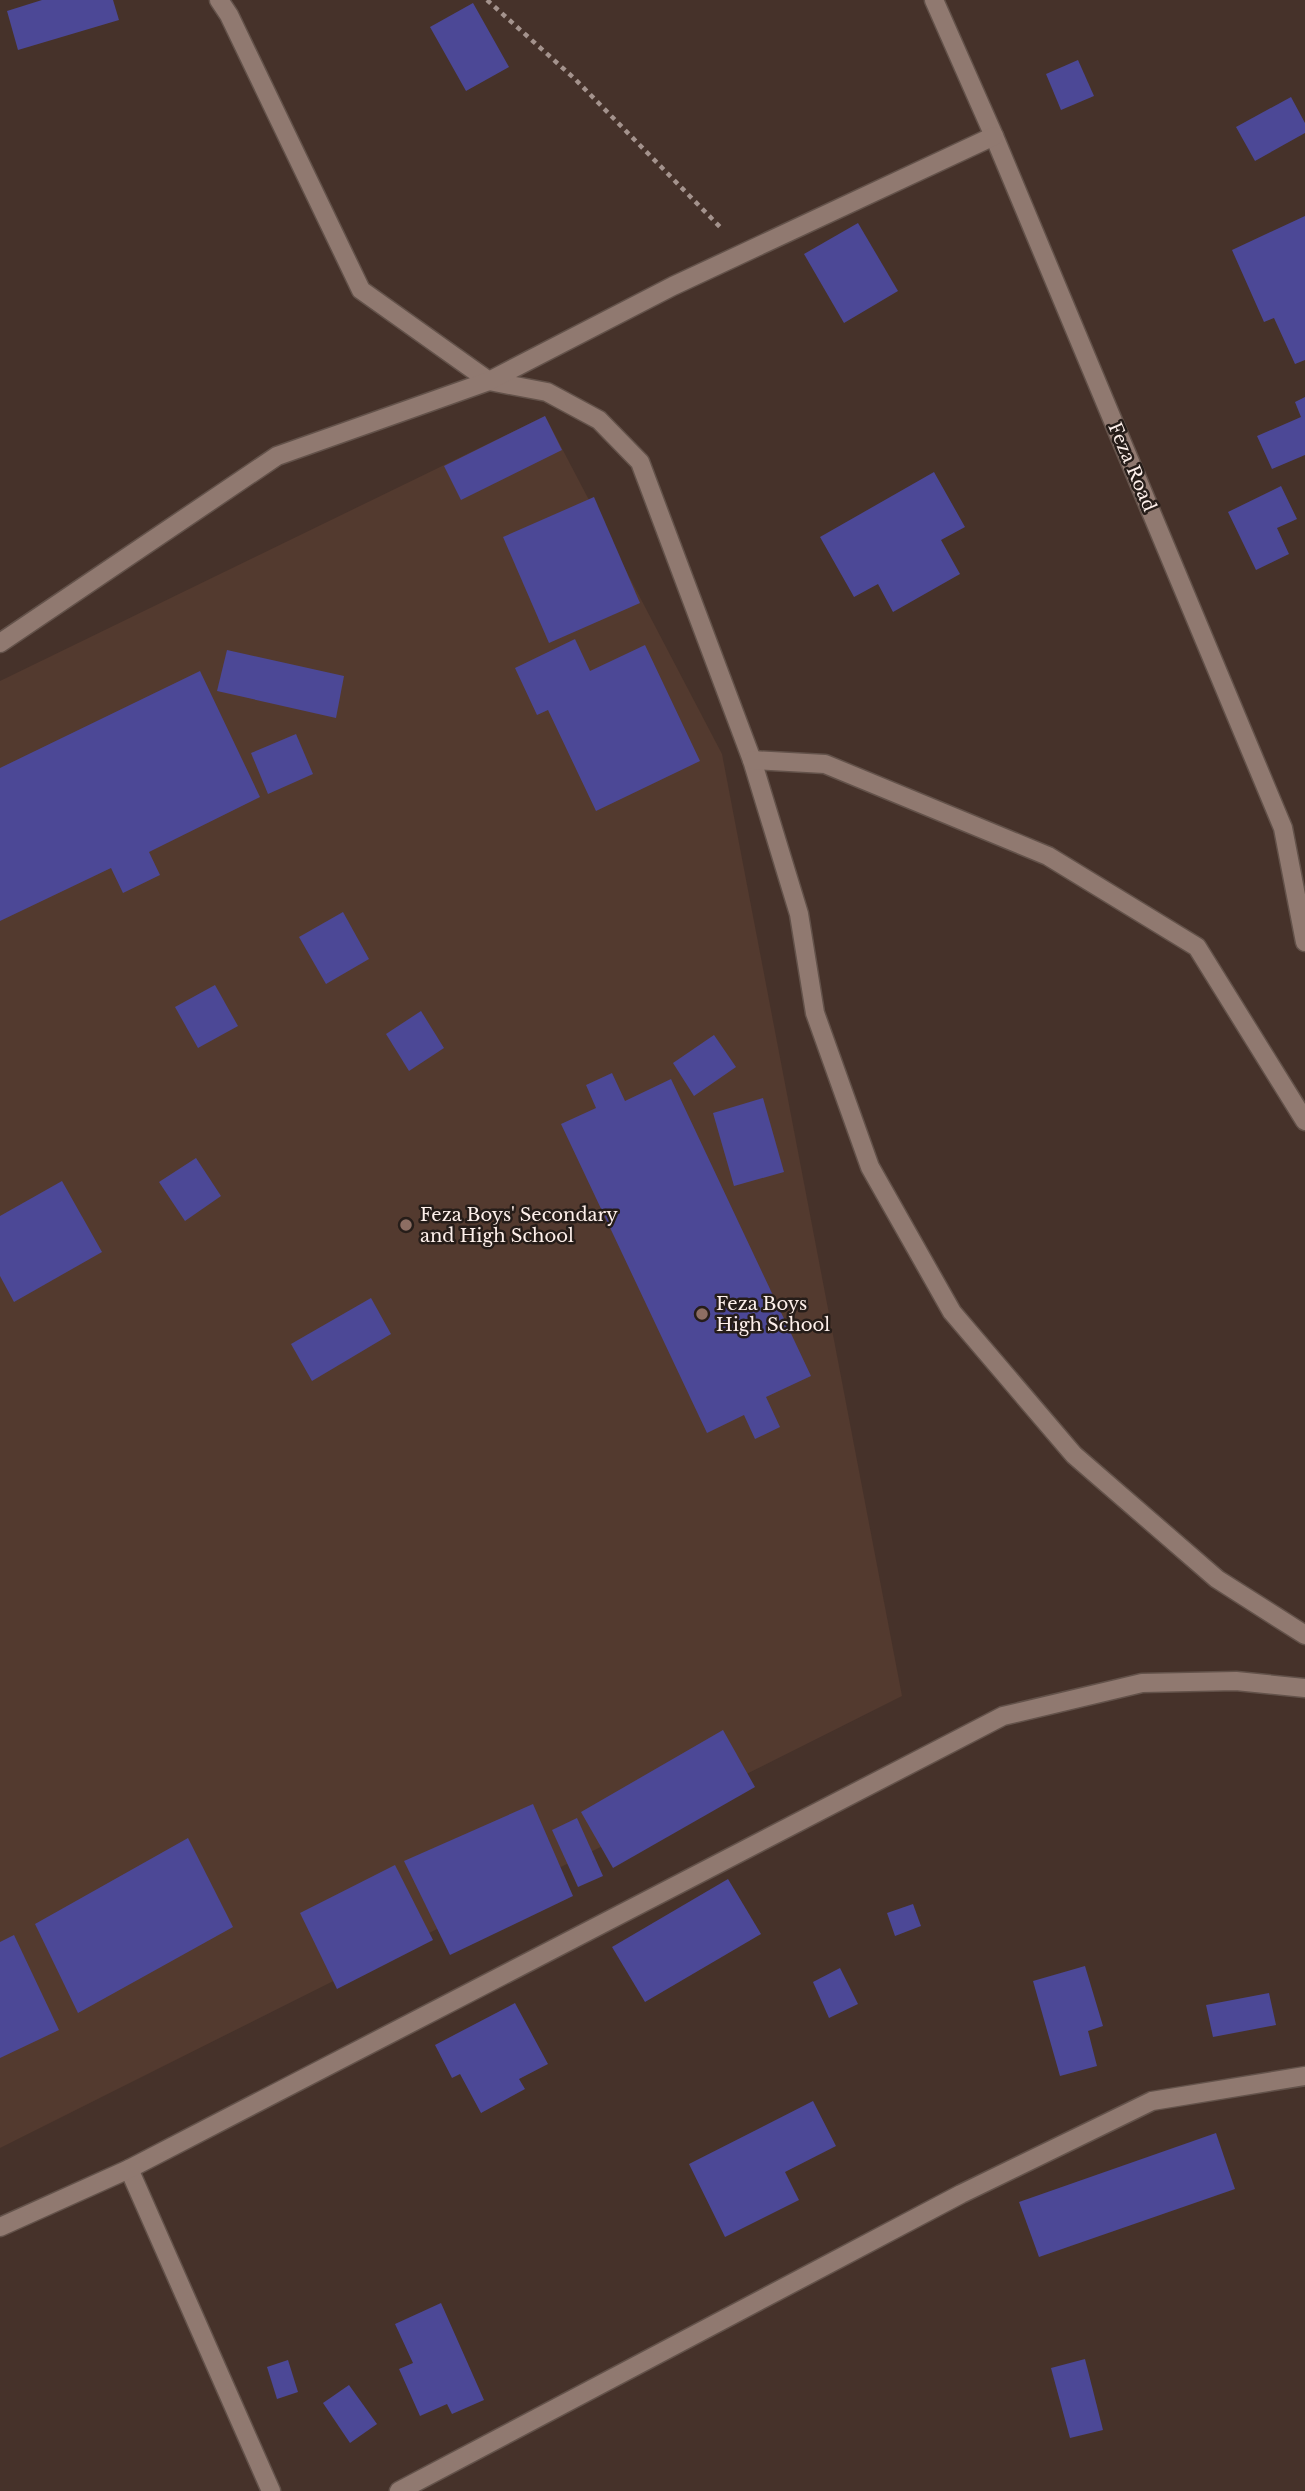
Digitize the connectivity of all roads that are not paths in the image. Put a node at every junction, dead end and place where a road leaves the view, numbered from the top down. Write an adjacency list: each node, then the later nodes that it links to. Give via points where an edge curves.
1 (219, 0): 4 (street, via 361,290)
2 (934, 0): 3 (street, Feza Road)
3 (994, 136): 4 (street, via 673,286); 7 (street, Feza Road, via 1283,828)
4 (489, 381): 5 (street, via 277,456); 6 (street, via 547,392 599,420 640,462)
5 (0, 643)
6 (752, 760): 8 (street, via 825,764 1048,856 1196,947); 9 (street, via 799,914 815,1013 870,1167 952,1312 1074,1455 1217,1579)
7 (1305, 942)
8 (1305, 1121)
9 (1305, 1634)
10 (1305, 1688): 12 (street, via 1236,1681 1142,1683 1003,1716)
11 (1305, 2076): 15 (street, via 1152,2101 948,2200)
12 (130, 2169): 13 (street); 14 (street)
13 (0, 2227)
14 (271, 2491)
15 (399, 2491)

